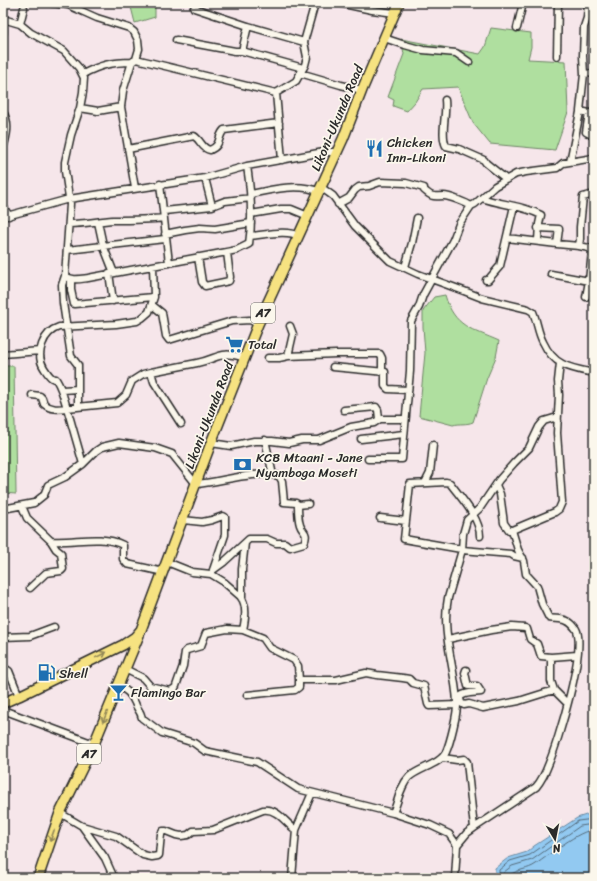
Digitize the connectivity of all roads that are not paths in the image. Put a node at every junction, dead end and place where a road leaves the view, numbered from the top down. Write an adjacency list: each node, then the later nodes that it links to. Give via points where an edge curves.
1 (4, 3): 9 (street)
2 (52, 3): 24 (street, via 68,5 96,18 129,28 138,40 139,49)
3 (315, 3): 21 (street)
4 (339, 3): 12 (street)
5 (399, 3): 12 (highway, Likoni-Ukunda Road / A7)
6 (523, 3): 17 (street)
7 (558, 3): 23 (street)
8 (588, 3): 29 (street, via 584,30)
9 (3, 8): 13 (street)
10 (24, 8): 14 (street)
11 (194, 8): 15 (street)
12 (395, 13): 19 (highway, Likoni-Ukunda Road / A7)
13 (3, 17): 14 (street)
14 (20, 24): 28 (street, via 67,53)
15 (248, 26): 21 (street); 22 (street)
16 (3, 28): 18 (street)
17 (517, 28)
18 (3, 33)
19 (384, 38): 25 (street, via 423,50 456,53); 30 (highway, Likoni-Ukunda Road / A7)
20 (176, 40): 22 (street)
21 (304, 42): 26 (street, via 307,58)
22 (242, 51): 26 (street)
23 (557, 56)
24 (134, 60): 28 (street, via 102,65); 31 (street); 33 (street)
25 (469, 62)
26 (301, 71): 30 (street); 31 (street, via 292,84)
27 (594, 73): 29 (street)
28 (83, 74): 34 (street)
29 (584, 74): 36 (street)
30 (362, 90): 43 (highway, Likoni-Ukunda Road / A7)
31 (276, 93): 38 (street)
32 (445, 100): 49 (street, via 446,146 484,160)
33 (120, 107): 34 (street, via 98,111); 42 (street)
34 (80, 108): 56 (street, via 65,162)
35 (3, 112): 40 (street, via 7,118 7,135)
36 (580, 112): 37 (street); 46 (street)
37 (592, 113): 39 (street, via 586,132)
38 (279, 123): 42 (street, via 224,130 219,144 210,150 191,136); 45 (street)
39 (594, 136)
40 (4, 140): 41 (street)
41 (3, 148)
42 (128, 149): 51 (street)
43 (338, 152): 45 (street); 52 (highway, Likoni-Ukunda Road / A7)
44 (594, 158): 46 (street)
45 (282, 160): 47 (street)
46 (570, 162): 49 (street, via 563,163 557,168 516,174)
47 (247, 166): 48 (street); 54 (street)
48 (205, 178): 50 (street); 59 (street)
49 (506, 179): 55 (street)
50 (160, 184): 51 (street); 62 (street)
51 (135, 188): 56 (street)
52 (321, 190): 54 (street, via 282,187); 57 (street, via 333,196); 65 (highway, Likoni-Ukunda Road / A7)
53 (594, 194): 79 (street, via 583,197)
54 (251, 196): 59 (street, via 225,200); 63 (street)
55 (482, 198): 60 (street); 61 (street)
56 (69, 199): 64 (street); 70 (street)
57 (338, 204): 60 (street, via 349,198 359,187 383,182 424,188 431,195 450,197); 85 (street, via 386,259)
58 (3, 206): 64 (street)
59 (212, 206): 62 (street)
60 (471, 206): 89 (street, via 459,224)
61 (514, 206): 71 (street, via 541,215); 75 (street)
62 (164, 211): 66 (street)
63 (251, 214): 65 (street, via 291,210); 69 (street)
64 (6, 216)
65 (308, 216): 74 (highway, Likoni-Ukunda Road / A7)
66 (164, 218): 68 (street); 72 (street)
67 (417, 218): 85 (street)
68 (98, 222): 70 (street); 78 (street)
69 (251, 223): 72 (street, via 215,229 185,230); 73 (street)
70 (69, 224): 80 (street)
71 (538, 228): 76 (street); 77 (street, via 559,229)
72 (165, 236): 78 (street); 83 (street)
73 (250, 236): 74 (street, via 287,233); 81 (street, via 249,244)
74 (299, 236): 96 (highway, Likoni-Ukunda Road / A7)
75 (507, 238): 76 (street); 90 (street, via 500,266)
76 (538, 242): 77 (street)
77 (557, 244): 79 (street)
78 (103, 245): 80 (street); 86 (street)
79 (579, 246): 91 (street, via 592,250)
80 (67, 250): 88 (street)
81 (227, 252): 82 (street); 82 (street, via 229,281 205,286)
82 (198, 257): 83 (street)
83 (169, 263): 84 (street)
84 (153, 266): 86 (street); 92 (street)
85 (405, 267): 89 (street)
86 (112, 273): 88 (street, via 88,278); 94 (street)
87 (551, 274): 91 (street)
88 (68, 278): 94 (street, via 74,304); 97 (street, via 62,285)
89 (432, 279): 104 (street, via 482,298 533,312 543,342); 111 (street, via 411,321)
90 (486, 280)
91 (589, 281): 93 (street)
92 (154, 297): 94 (street); 95 (street)
93 (586, 297)
94 (113, 301)
95 (152, 305): 96 (street, via 162,313 169,340 232,321 250,320); 97 (street, via 147,314 137,321)
96 (258, 324): 102 (highway, Likoni-Ukunda Road / A7)
97 (66, 326): 99 (street, via 52,332 42,343); 109 (street, via 70,356 78,365)
98 (290, 326): 101 (street, via 293,334)
99 (40, 351): 100 (street); 110 (street, via 43,367 56,379)
100 (3, 354)
101 (288, 356): 103 (street); 107 (street, via 380,354)
102 (245, 358): 106 (street, via 233,354 220,354 199,363); 123 (highway, Likoni-Ukunda Road / A7)
103 (268, 358)
104 (560, 363): 108 (street); 118 (street)
105 (333, 367): 107 (street)
106 (151, 372): 113 (street, via 132,381 128,392 117,402); 119 (street, via 154,382)
107 (382, 372): 111 (street, via 385,372 385,386)
108 (594, 373)
109 (78, 389): 110 (street); 113 (street)
110 (62, 390): 114 (street)
111 (408, 390): 117 (street)
112 (32, 395): 114 (street, via 40,396 44,404 50,408)
113 (78, 406): 114 (street)
114 (67, 408): 126 (street)
115 (344, 410): 116 (street, via 376,407)
116 (380, 419): 117 (street); 122 (street, via 319,440 289,443)
117 (405, 419): 120 (street)
118 (558, 421): 130 (street, via 554,418 544,421 538,427 529,448); 139 (street, via 561,506 555,512)
119 (180, 424)
120 (404, 434): 121 (street); 125 (street, via 402,459)
121 (361, 439)
122 (265, 440): 123 (street, via 231,446); 127 (street)
123 (212, 443): 129 (highway, Likoni-Ukunda Road / A7)
124 (433, 445): 128 (street, via 430,473)
125 (368, 459)
126 (83, 464): 129 (street, via 96,451 108,444 154,448 174,456); 133 (street, via 59,481 48,485 39,501)
127 (273, 475): 129 (street, via 262,474); 132 (street, via 279,476 282,481 283,502)
128 (425, 483): 135 (street, via 449,482); 138 (street, via 410,485)
129 (196, 484): 137 (highway, Likoni-Ukunda Road / A7)
130 (496, 485): 135 (street, via 484,504); 139 (street, via 500,494 504,523)
131 (308, 504): 132 (street)
132 (298, 505): 142 (street, via 300,526 306,540 303,543 290,547 284,543 253,538)
133 (22, 506): 134 (street); 141 (street, via 27,518)
134 (3, 509)
135 (473, 515): 140 (street); 143 (street, via 466,523)
136 (380, 518): 138 (street)
137 (183, 520): 147 (highway, Likoni-Ukunda Road / A7); 149 (street, via 202,522 225,517 225,534)
138 (406, 522): 143 (street, via 404,539)
139 (512, 530): 144 (street)
140 (480, 536)
141 (51, 541): 148 (street, via 108,540 122,545 123,559 127,564); 150 (street, via 61,553 63,569 46,573)
142 (245, 543): 149 (street); 151 (street)
143 (462, 550): 145 (street); 156 (street, via 447,603)
144 (518, 550): 145 (street); 146 (street)
145 (511, 554): 146 (street)
146 (523, 558): 159 (street, via 526,574 537,586 549,618 564,619 576,630 579,640)
147 (167, 562): 148 (highway, Likoni-Ukunda Road / A7); 149 (street, via 192,572)
148 (164, 572): 153 (highway, Likoni-Ukunda Road / A7)
149 (212, 572): 151 (street)
150 (30, 588)
151 (242, 599): 154 (street, via 245,614)
152 (54, 627): 155 (street, via 30,636)
153 (141, 630): 157 (highway, Likoni-Ukunda Road / A7); 158 (highway, A7)
154 (243, 630): 162 (street, via 208,632 201,646 186,651 173,690 167,691 152,686 144,678); 166 (street, via 263,638 270,648 294,660 298,666)
155 (3, 637)
156 (448, 639): 160 (street, via 512,627 525,628 530,639 537,644 541,656); 171 (street)
157 (120, 646): 158 (highway, via 130,645); 170 (highway, Likoni-Ukunda Road / A7, one-way to 157)
158 (131, 654): 162 (highway, A7)
159 (577, 655): 160 (street); 173 (street)
160 (551, 657): 168 (street, via 551,681)
161 (3, 667): 165 (street, via 9,671)
162 (125, 669): 167 (highway, A7)
163 (466, 670): 171 (street, via 468,686 477,686 481,692 475,691)
164 (3, 674): 165 (street)
165 (11, 678): 170 (street)
166 (299, 680): 169 (street, via 299,686 295,690); 171 (street, via 336,680 364,672 396,676 424,686 430,706)
167 (117, 685): 175 (highway, A7, one-way to 175); 177 (street, via 127,690 141,711 142,718 162,733 189,741 208,752 257,762 295,787)
168 (554, 690): 171 (street, via 484,708 464,705); 173 (street)
169 (247, 695)
170 (19, 696): 172 (highway, Likoni-Ukunda Road / A7)
171 (458, 700): 176 (street, via 448,748)
172 (3, 702)
173 (567, 703): 181 (street, via 553,753 538,785)
174 (3, 710): 175 (street)
175 (94, 744): 178 (highway, A7)
176 (443, 758): 179 (street, via 407,779); 181 (street, via 467,760)
177 (312, 793): 179 (street); 182 (street)
178 (60, 813): 180 (street); 184 (highway, A7, one-way to 184)
179 (393, 814): 183 (street, via 444,831)
180 (82, 826): 182 (street, via 116,836 143,855 152,857 159,855 163,831 181,836 193,831 213,830 268,809); 185 (street, via 106,858)
181 (474, 828): 183 (street)
182 (296, 830): 186 (street)
183 (457, 845): 187 (street)
184 (38, 878)
185 (114, 878)
186 (292, 878)
187 (455, 878)

